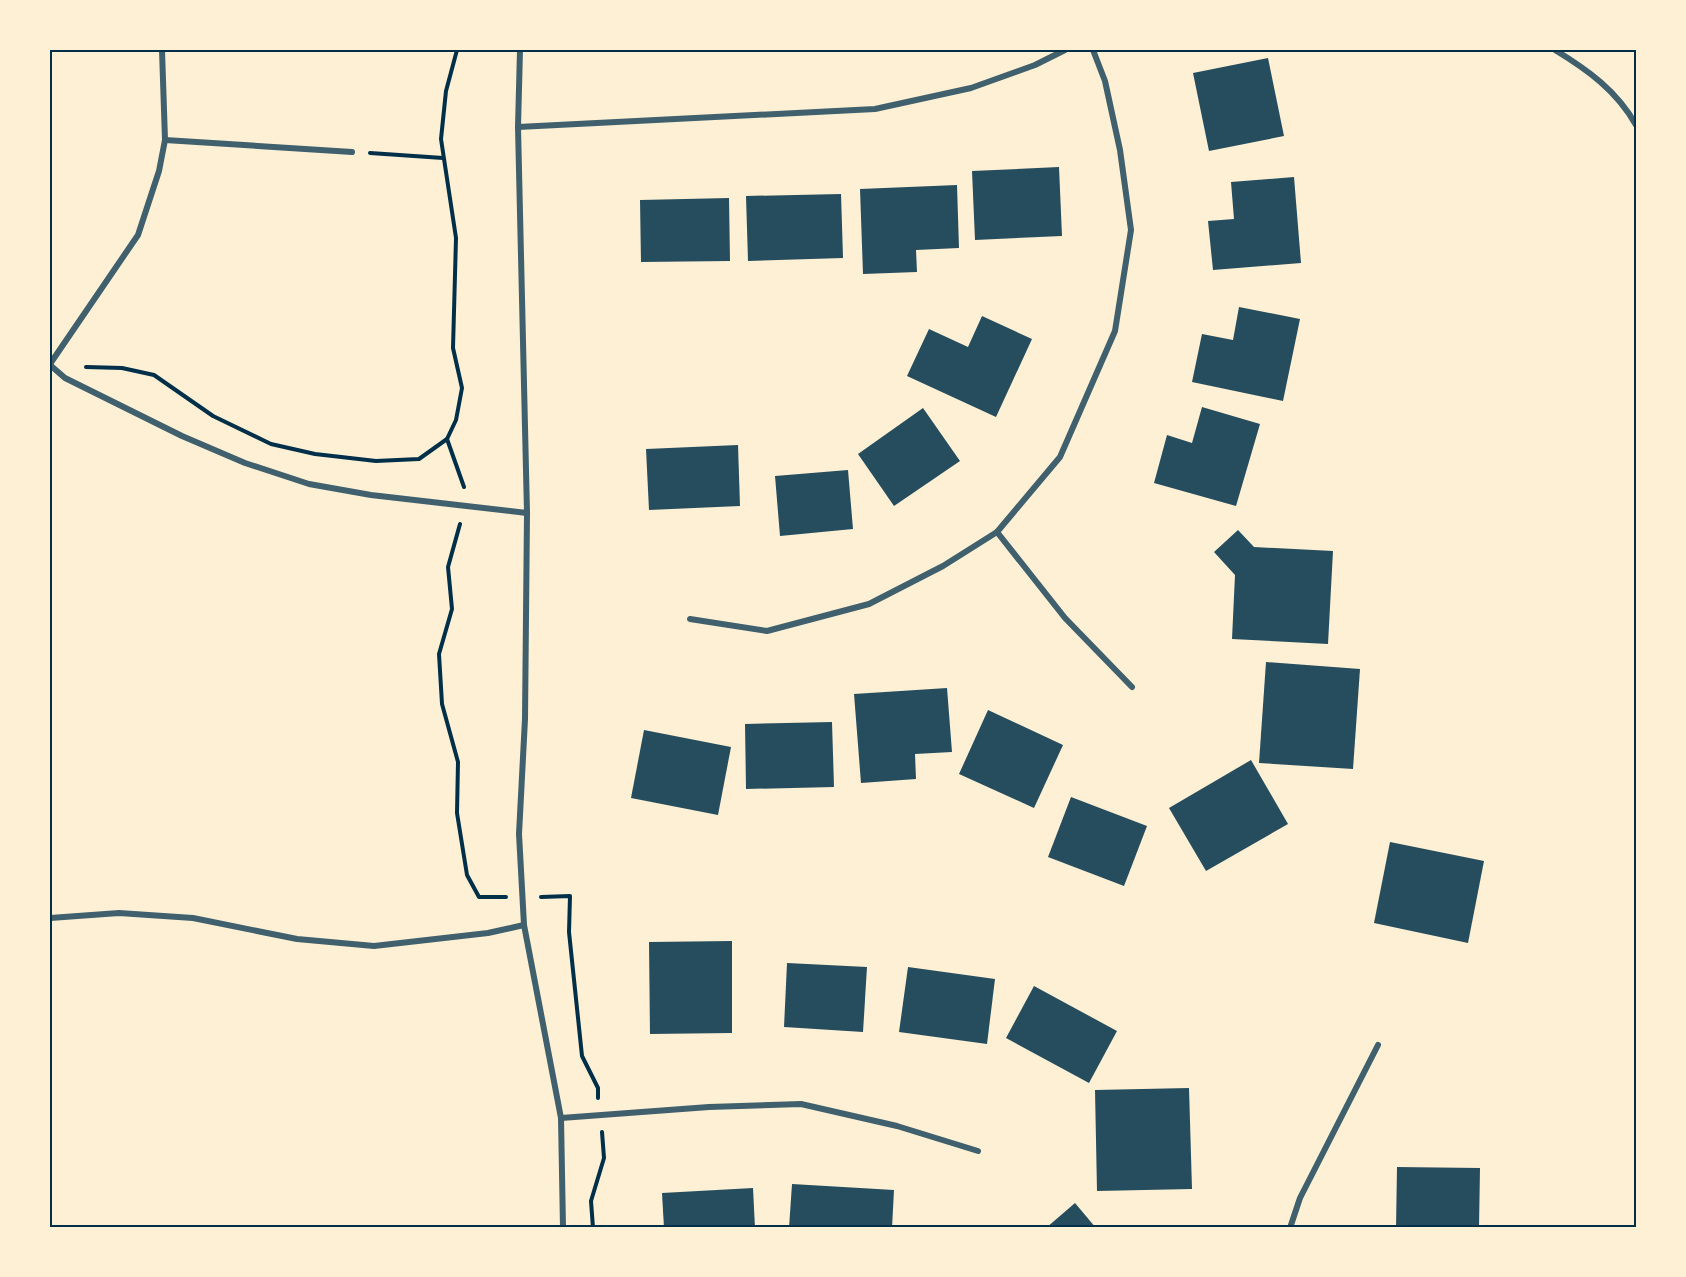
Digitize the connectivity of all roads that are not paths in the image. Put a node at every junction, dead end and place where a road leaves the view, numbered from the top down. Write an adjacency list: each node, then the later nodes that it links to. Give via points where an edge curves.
1 (162, 50): 8 (street)
2 (520, 50): 7 (street)
3 (1065, 50): 7 (street, via 971,88 875,109)
4 (1093, 50): 12 (street, via 1105,81 1120,150 1131,230 1115,331 1060,457)
5 (1555, 50): 6 (street, via 1591,72 1626,107)
6 (1636, 125)
7 (518, 127): 11 (street)
8 (165, 140): 9 (street); 10 (street, via 138,235)
9 (352, 152)
10 (50, 364): 11 (street, via 65,378 182,436 309,484)
11 (527, 513): 16 (street, via 525,718 519,834)
12 (998, 532): 13 (street, via 869,604 767,631); 14 (street, via 1065,618)
13 (690, 619)
14 (1132, 687)
15 (50, 918): 16 (street, via 119,913 192,918 297,939 374,946)
16 (524, 925): 18 (street)
17 (1378, 1045): 21 (street, via 1300,1198)
18 (561, 1118): 19 (street, via 801,1104 897,1126); 20 (street)
19 (978, 1151)
20 (563, 1227)
21 (1290, 1227)

